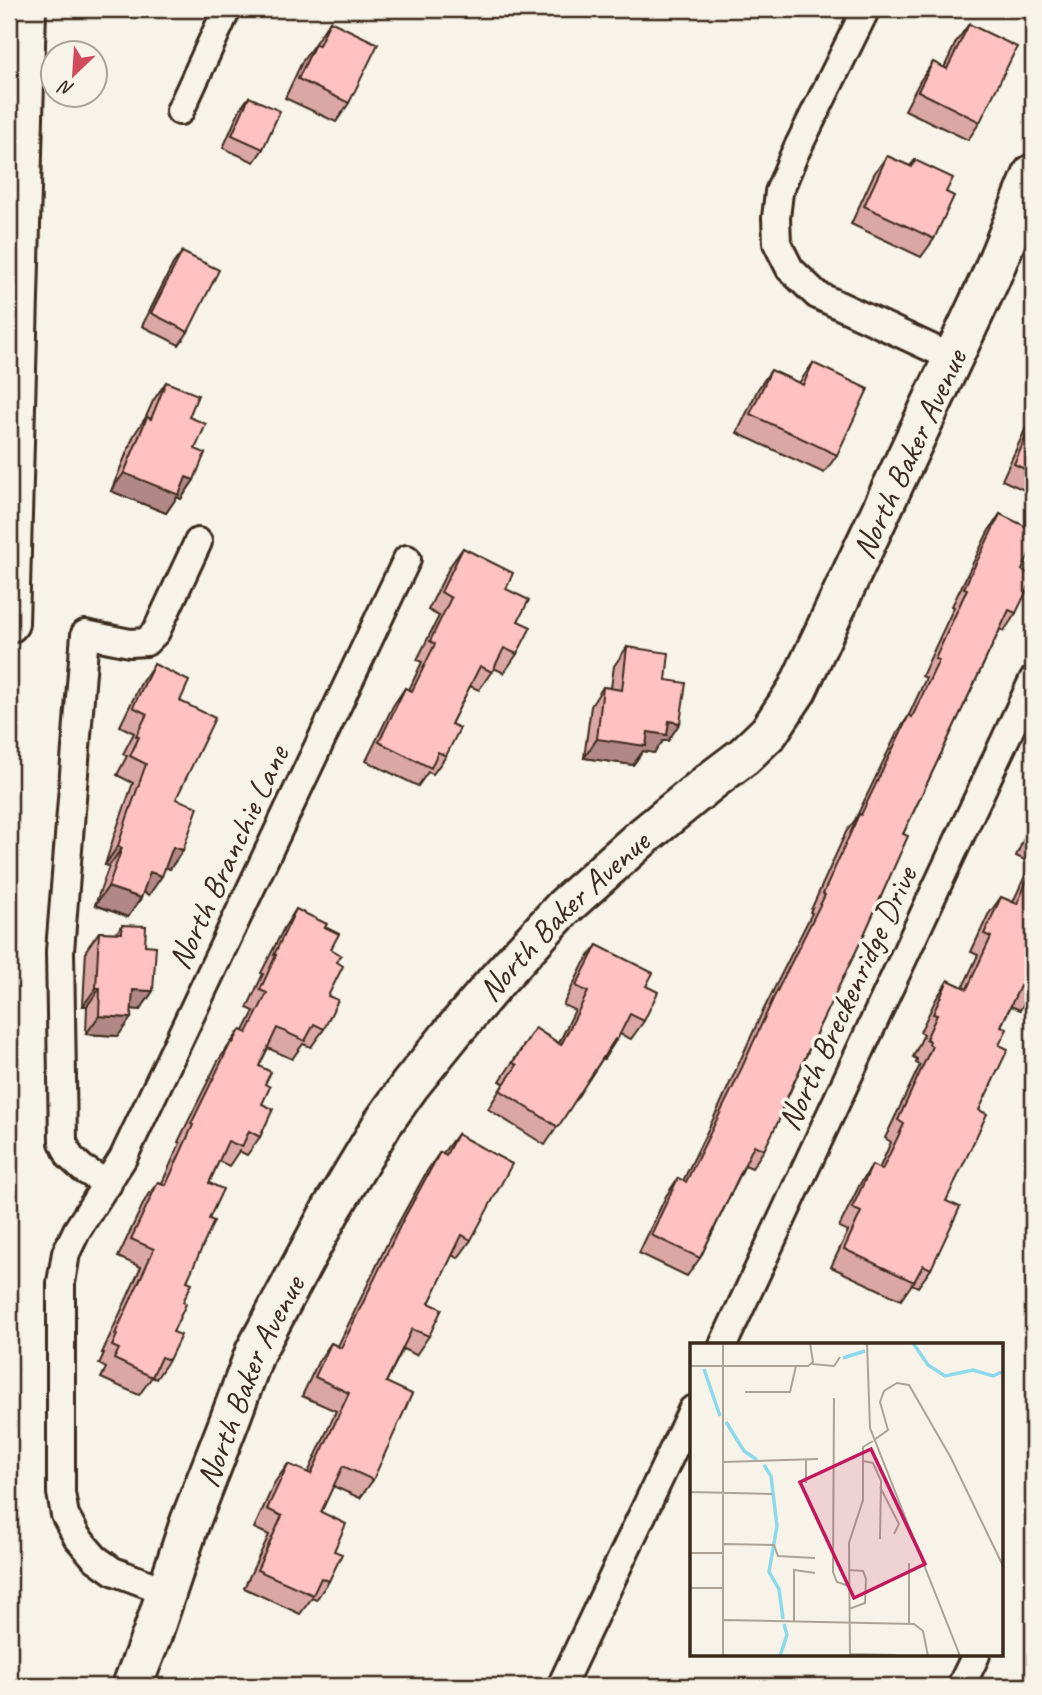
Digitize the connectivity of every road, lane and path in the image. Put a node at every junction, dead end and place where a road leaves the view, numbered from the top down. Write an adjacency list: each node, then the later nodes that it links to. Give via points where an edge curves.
1 (26, 9): 9 (main road)
2 (227, 9): 4 (street)
3 (866, 9): 6 (street, via 779,192 777,243 790,269 817,295)
4 (180, 110)
5 (1033, 174): 6 (main road, North Baker Avenue)
6 (953, 358): 14 (main road, North Baker Avenue, via 797,690 769,732 563,908 452,1033 383,1124 255,1352)
7 (198, 542): 11 (street, via 156,632 146,642 85,634 62,925 63,1142 70,1157)
8 (407, 559): 11 (street, North Branchie Lane)
9 (9, 623)
10 (1033, 680): 12 (street, North Breckenridge Drive)
11 (108, 1184): 14 (street, North Branchie Lane, via 77,1230 66,1254 61,1283 61,1493 65,1515 95,1558 113,1571)
12 (724, 1343)
13 (690, 1414): 17 (street)
14 (166, 1591): 16 (main road, North Baker Avenue)
15 (976, 1656): 18 (street)
16 (132, 1686)
17 (561, 1686)
18 (961, 1686)

